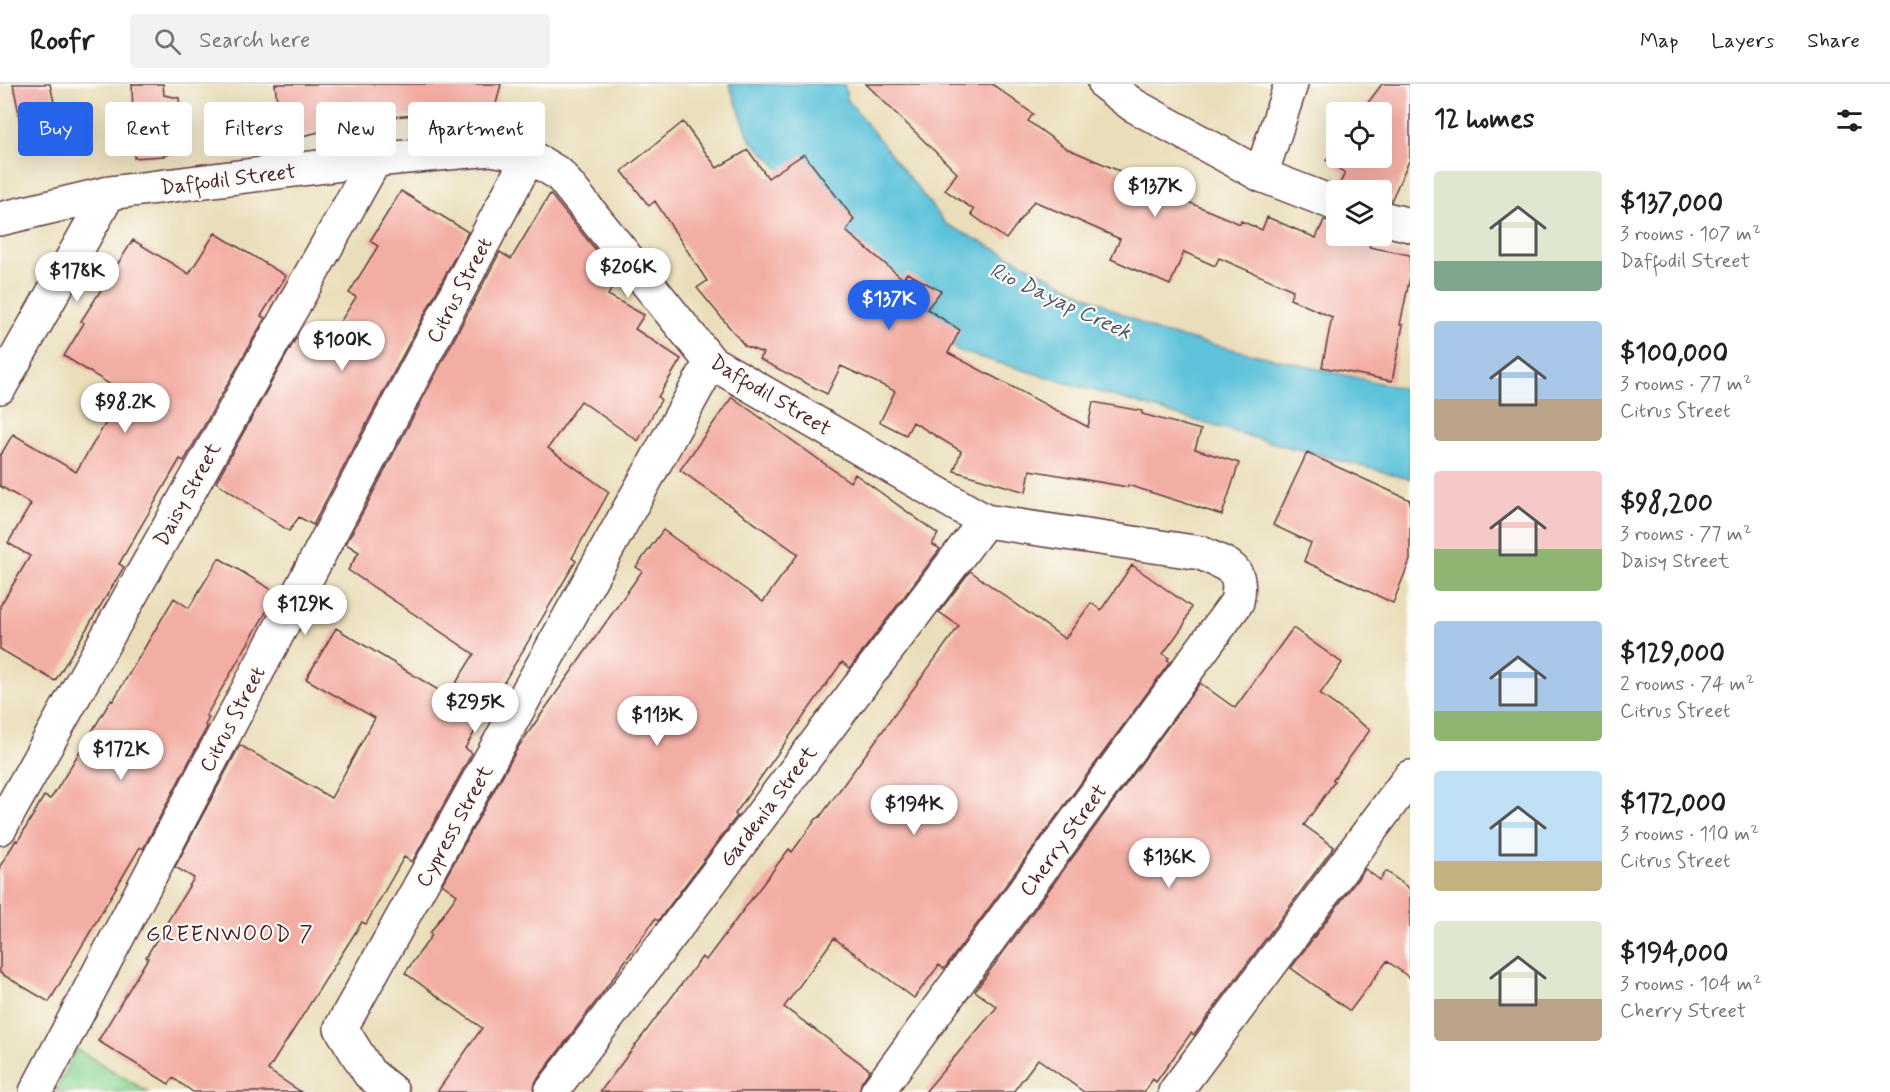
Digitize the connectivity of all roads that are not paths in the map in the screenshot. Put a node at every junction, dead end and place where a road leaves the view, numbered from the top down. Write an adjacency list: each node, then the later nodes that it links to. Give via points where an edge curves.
1 (1105, 84): 6 (street, via 1133,105)
2 (1291, 84): 6 (street)
3 (414, 156): 5 (street, Daffodil Street)
4 (529, 156): 12 (street, Daffodil Street, via 559,174); 18 (street, Citrus Street)
5 (375, 160): 7 (street, Daffodil Street); 17 (street, Daisy Street)
6 (1261, 175): 8 (street)
7 (109, 193): 9 (street, Daffodil Street); 13 (street)
8 (1326, 200)
9 (0, 219)
10 (1392, 220): 11 (street)
11 (1410, 225)
12 (711, 362): 14 (street, Daffodil Street); 19 (street, Cypress Street, via 341,1028 369,1073)
13 (0, 387)
14 (985, 521): 15 (street, Daffodil Street, via 1201,553 1232,568); 20 (street, Gardenia Street)
15 (1240, 584): 21 (street, Cherry Street, via 1236,602)
16 (1410, 777): 22 (street)
17 (0, 828)
18 (36, 1092)
19 (392, 1092)
20 (551, 1092)
21 (877, 1092)
22 (1175, 1092)

